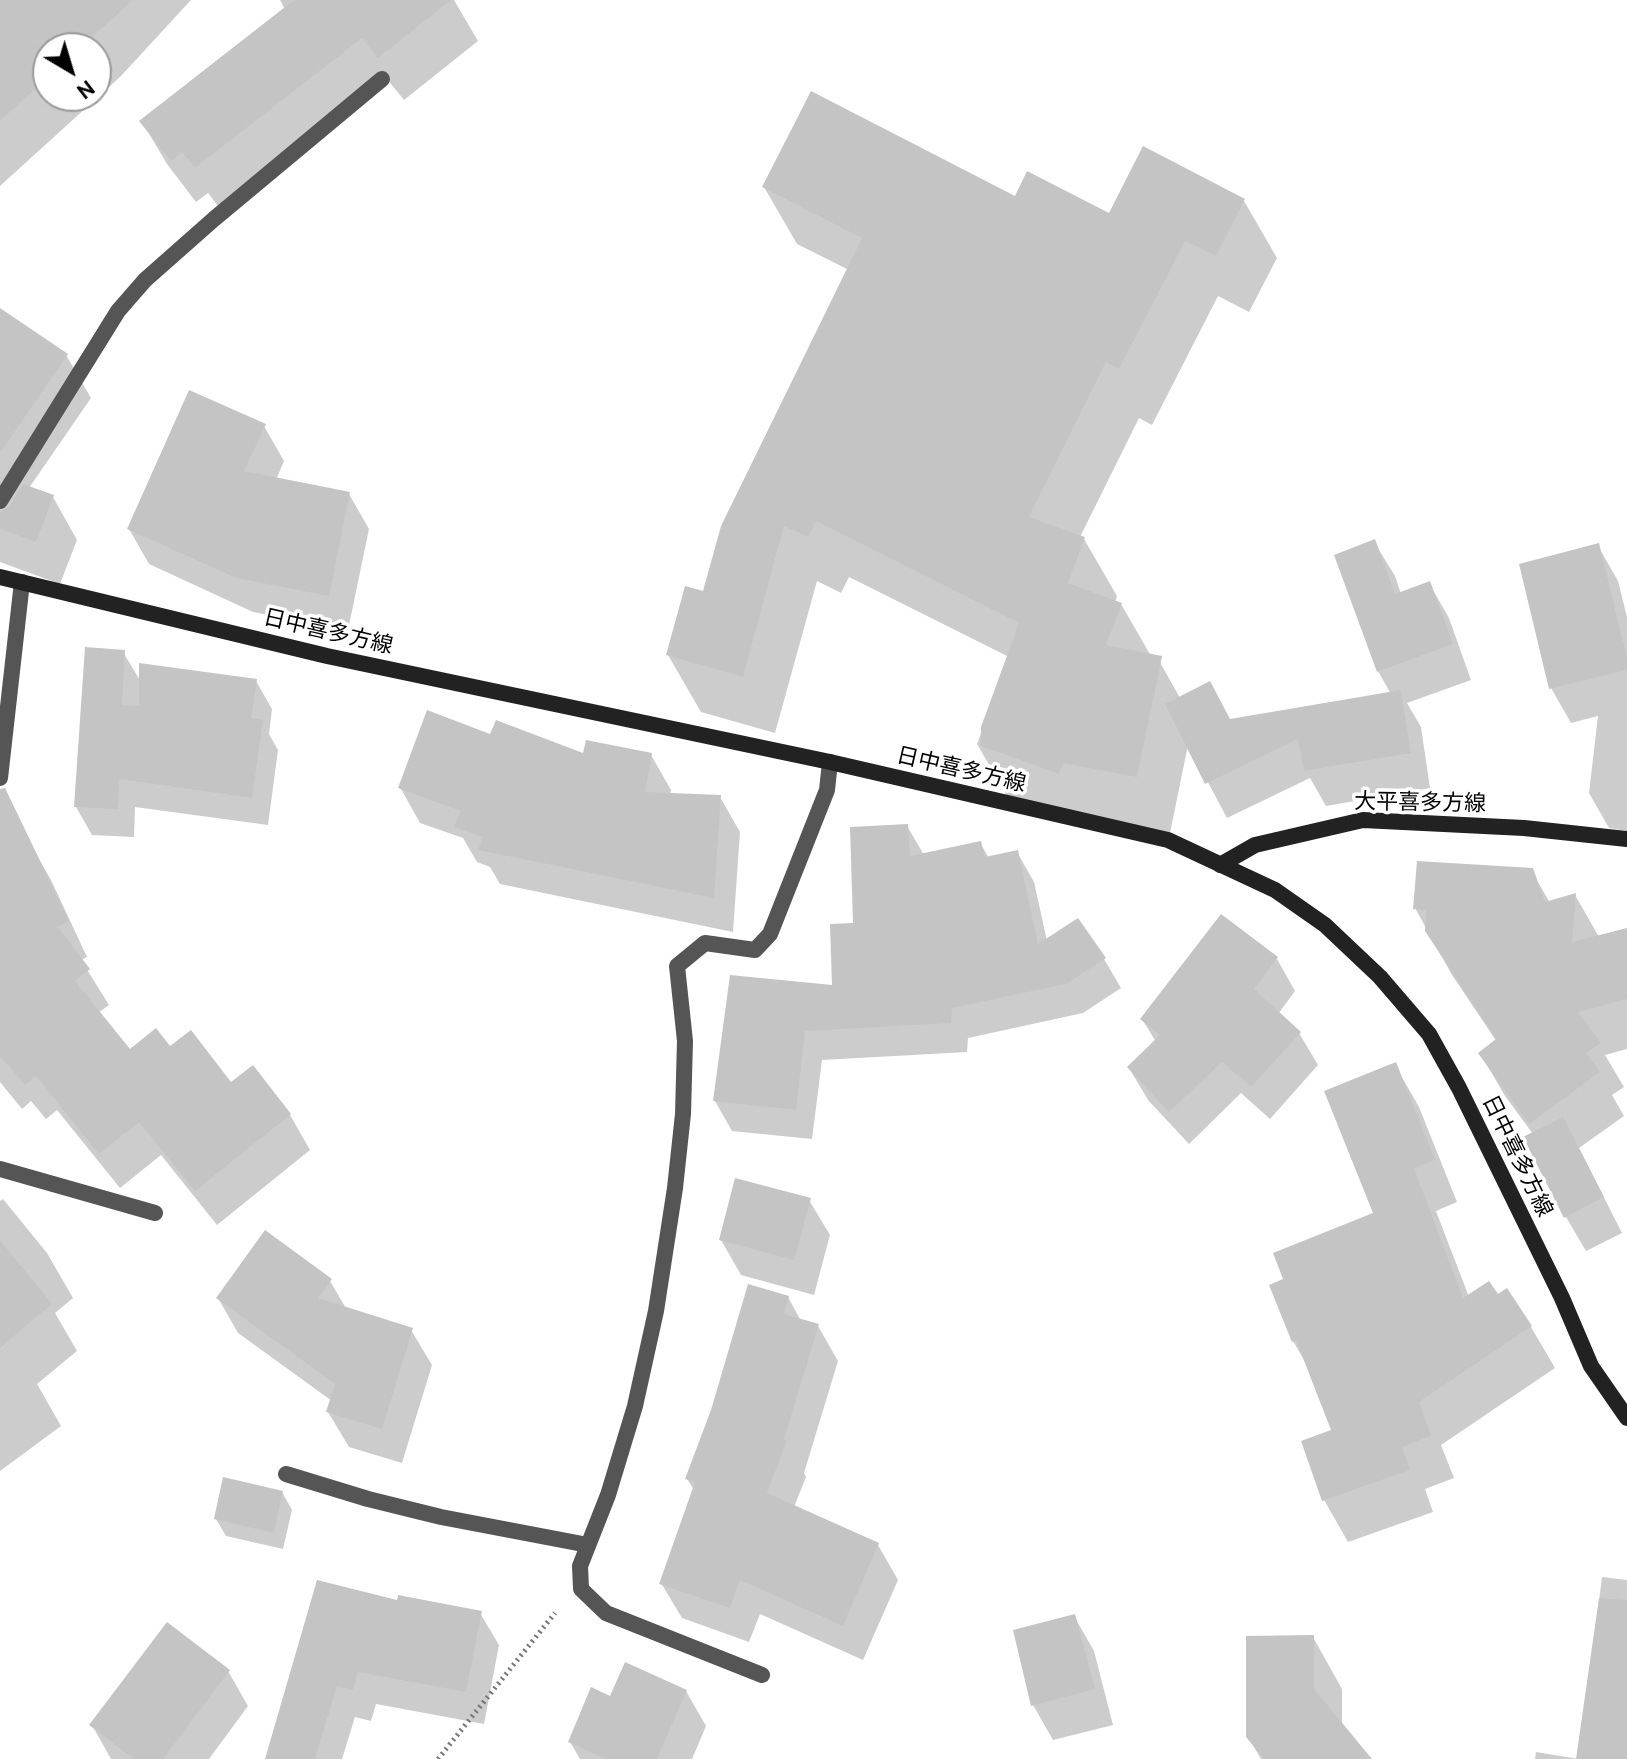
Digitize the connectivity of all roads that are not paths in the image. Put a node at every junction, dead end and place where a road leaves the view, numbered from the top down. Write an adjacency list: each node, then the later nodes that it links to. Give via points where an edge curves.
1 (382, 79): 2 (street, via 145,280 118,311)
2 (0, 501)
3 (0, 577): 4 (main road, 日中喜多方線)
4 (22, 582): 5 (main road, 日中喜多方線, via 327,656); 6 (street)
5 (830, 762): 8 (main road, 日中喜多方線, via 1168,840); 13 (street, via 827,790 770,934 755,950 705,943 677,966 685,1041 683,1114 656,1311 635,1406)
6 (0, 778)
7 (1627, 839): 8 (main road, 大平喜多方線, via 1363,820 1255,845)
8 (1220, 865): 11 (main road, 日中喜多方線, via 1275,890 1325,925 1429,1034 1591,1366)
9 (0, 1169): 10 (street)
10 (155, 1213)
11 (1627, 1418)
12 (286, 1474): 13 (street, via 441,1517)
13 (588, 1545): 14 (street, via 580,1566 581,1589 606,1613)
14 (762, 1675)

